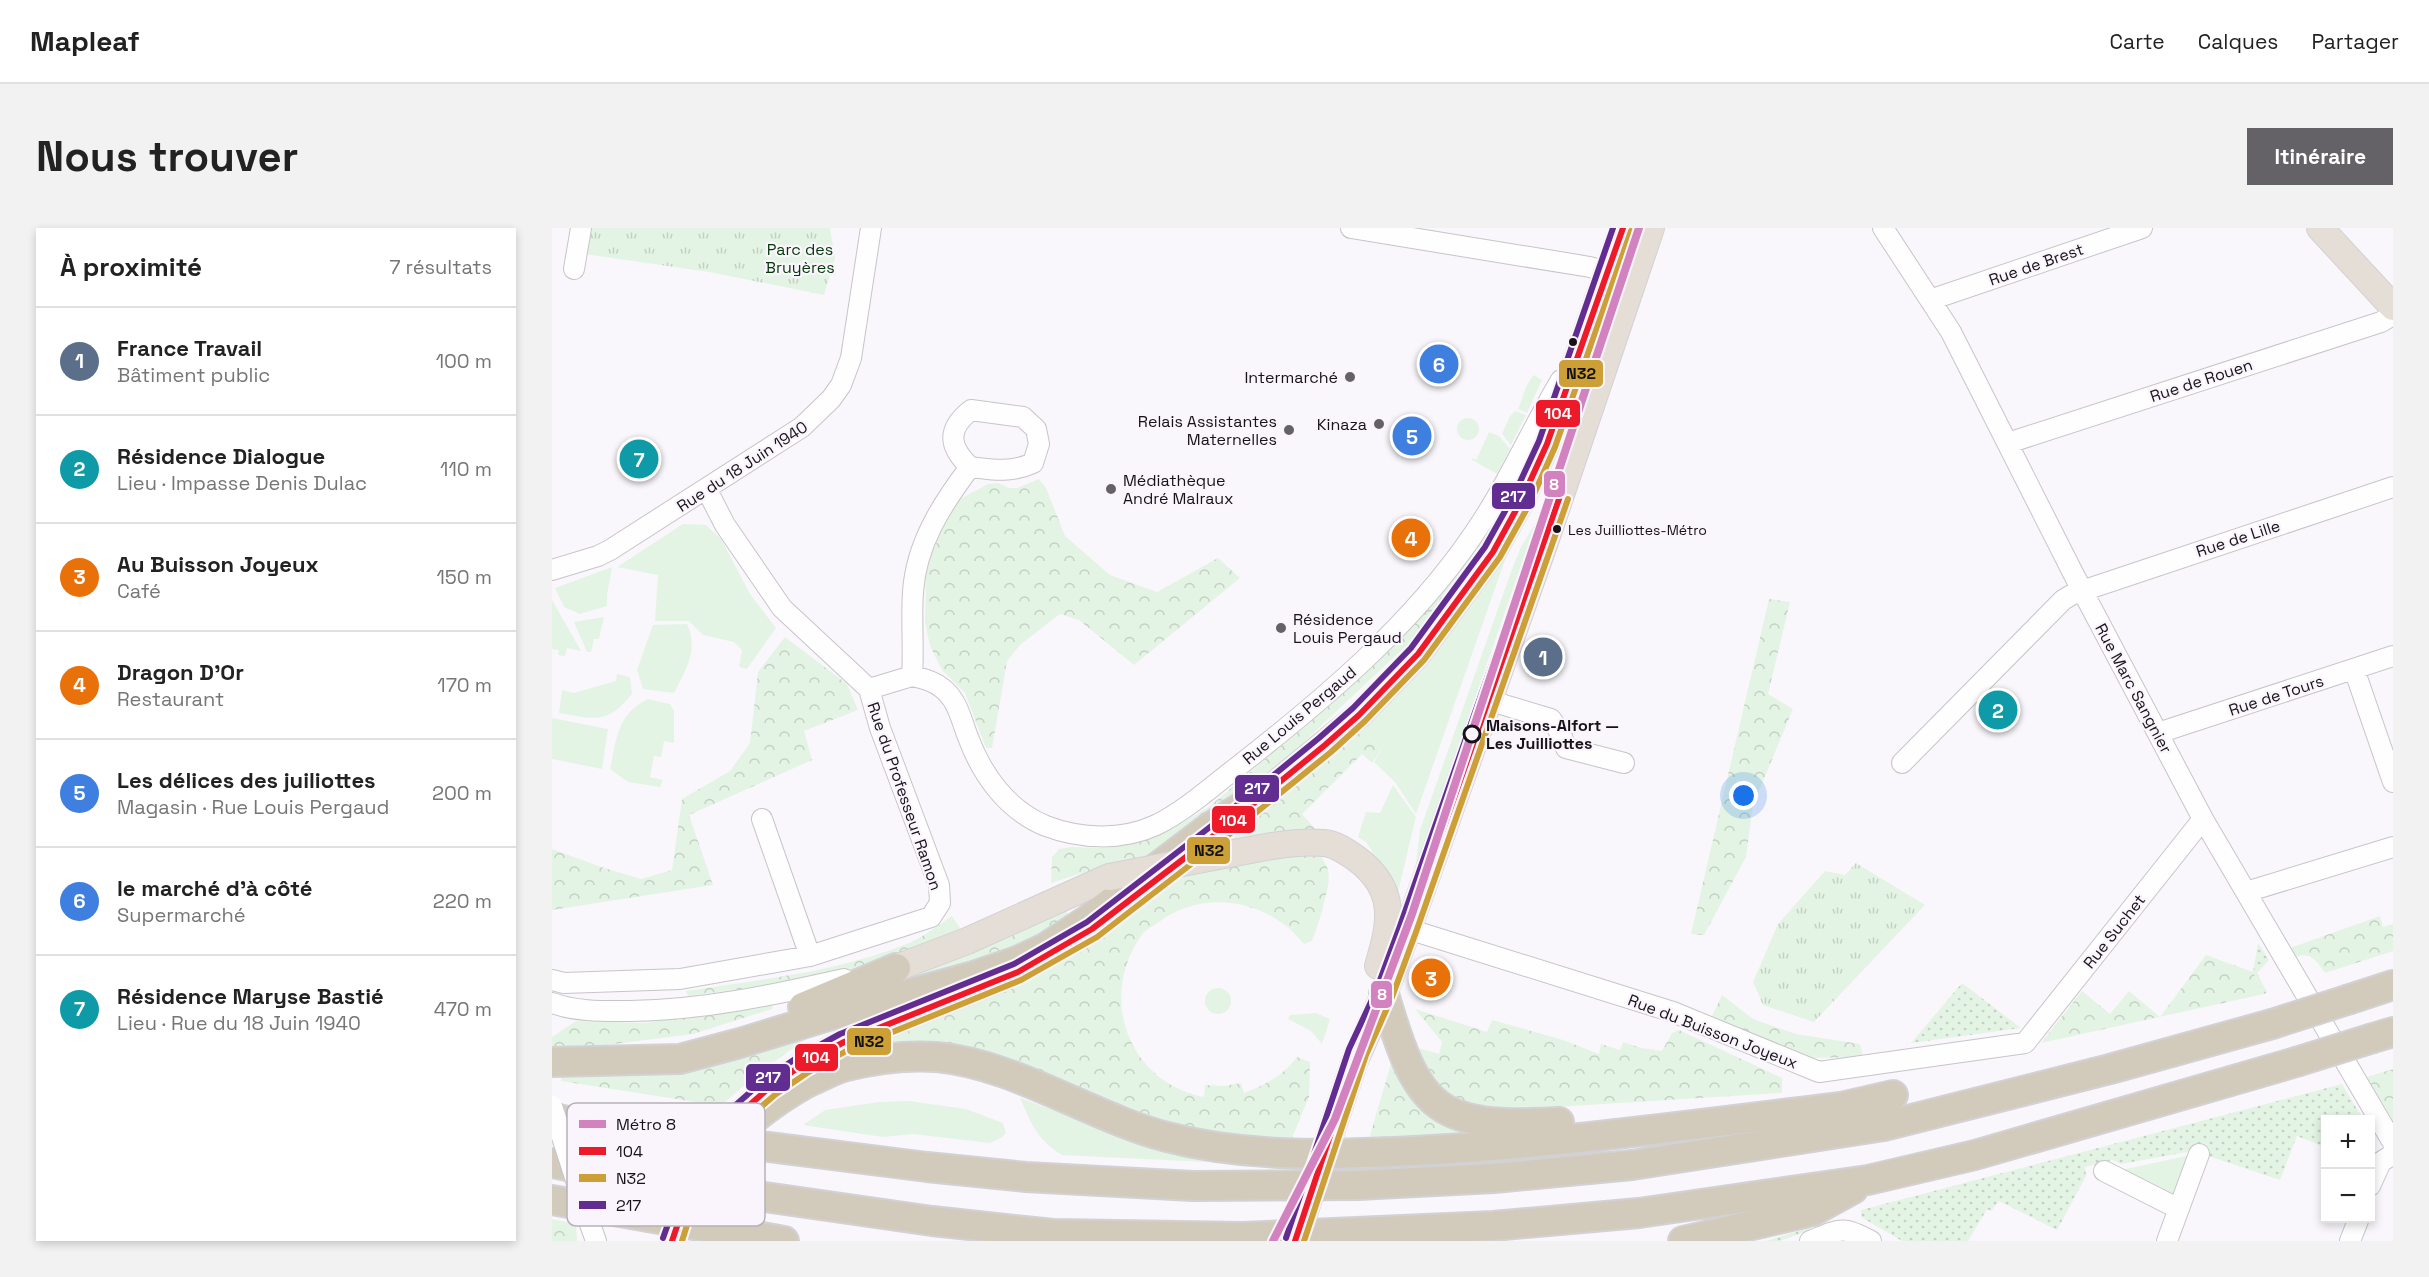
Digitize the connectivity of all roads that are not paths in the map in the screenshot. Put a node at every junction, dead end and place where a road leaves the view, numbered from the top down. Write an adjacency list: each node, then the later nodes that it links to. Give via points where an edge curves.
1 (581, 228): 9 (street)
2 (872, 228): 19 (street, Rue du 18 Juin 1940, via 851,358 841,385 802,427)
3 (1351, 228): 10 (street, via 1590,267)
4 (1623, 228): 10 (main road)
5 (1651, 228): 11 (main road)
6 (1883, 228): 12 (street, Rue Marc Sangnier)
7 (2142, 228): 12 (street, Rue de Brest)
8 (2320, 228): 13 (main road)
9 (574, 269)
10 (1606, 273): 11 (street); 15 (main road)
11 (1634, 279): 26 (main road)
12 (1930, 300): 16 (street, Rue Marc Sangnier, via 1951,332)
13 (2393, 307)
14 (2393, 315): 16 (street, Rue de Rouen)
15 (1582, 347): 24 (street, Rue Louis Pergaud, via 1474,534 1418,602 1298,719 1156,825 1095,837 1063,832 1027,815 1010,803 986,775 950,695 942,687); 31 (main road, via 1547,444 1522,499 1493,552 1460,600 1418,654 1359,715)
16 (2008, 444): 21 (street, Rue Marc Sangnier)
17 (970, 467): 24 (street, via 925,538 913,591)
18 (2393, 487): 21 (street, Rue de Lille)
19 (707, 490): 20 (street, Rue du 18 Juin 1940, via 610,550); 25 (street, Rue du Professeur Ramon, via 725,525 782,608)
20 (552, 570)
21 (2082, 590): 27 (street, Rue Marc Sangnier); 29 (street, Rue de Lille, via 2063,600)
22 (2393, 656): 23 (street, Rue de Tours)
23 (2354, 669): 27 (street, Rue de Tours); 30 (street)
24 (912, 676): 25 (street)
25 (869, 689): 37 (street, Rue du Professeur Ramon, via 939,885 940,903 931,917)
26 (1489, 698): 28 (street, via 1551,719 1566,748); 36 (main road)
27 (2158, 733): 33 (street, Rue Marc Sangnier)
28 (1624, 763)
29 (1902, 763)
30 (2393, 782)
31 (1265, 792): 48 (highway, via 1209,828 1089,919 1015,962 680,1059); 50 (main road, via 1127,903 1071,942 1018,972 844,1042)
32 (762, 819): 37 (street)
33 (2203, 819): 35 (street, Rue Marc Sangnier); 46 (street, Rue Suchet)
34 (2393, 847): 35 (street)
35 (2246, 892): 57 (street, Rue Marc Sangnier)
36 (1408, 929): 41 (main road); 46 (street, Rue du Buisson Joyeux, via 1673,1012 1819,1072)
37 (810, 956): 39 (street, Rue du Professeur Ramon, via 680,979)
38 (896, 968): 43 (street, via 717,1005 663,1010); 47 (main road, bridge, via 967,941 1109,877 1290,844 1325,843 1343,849 1368,868 1380,882 1390,918 1355,1041); 48 (highway, via 736,1031)
39 (552, 981)
40 (2393, 985): 52 (highway, bridge, via 2272,1023)
41 (1384, 994): 47 (main road); 51 (highway, via 1413,1077 1439,1106 1469,1120 1523,1124)
42 (552, 1003): 43 (street)
43 (581, 1010): 44 (street)
44 (552, 1017)
45 (2383, 1035): 66 (highway, bridge, via 1975,1155)
46 (2025, 1043)
47 (1356, 1058): 76 (main road, bridge)
48 (641, 1059): 49 (highway)
49 (552, 1062)
50 (805, 1074): 51 (highway, via 893,1059 937,1057 1011,1076 1166,1137 1282,1155 1487,1148 1831,1108); 54 (highway, bridge)
51 (1893, 1095): 52 (highway)
52 (1989, 1100): 58 (highway, via 1884,1126 1632,1165 1494,1178 1346,1185 1193,1186 1015,1176)
53 (552, 1106): 59 (street, bridge)
54 (765, 1109)
55 (552, 1118): 56 (highway)
56 (567, 1121)
57 (2393, 1143)
58 (765, 1147)
59 (567, 1152)
60 (2199, 1154): 70 (street)
61 (2393, 1154): 65 (street, via 2381,1162)
62 (552, 1164): 63 (highway)
63 (567, 1167)
64 (2103, 1171): 70 (street)
65 (2375, 1175)
66 (1868, 1180): 67 (highway, via 1616,1215 1492,1226 1243,1237 1053,1234); 77 (highway, via 1813,1211)
67 (765, 1197)
68 (552, 1200): 69 (highway)
69 (567, 1203)
70 (2179, 1209): 80 (street)
71 (2357, 1223): 81 (street)
72 (677, 1226): 74 (main road, bridge)
73 (699, 1226): 75 (highway)
74 (672, 1241)
75 (784, 1241)
76 (1295, 1241)
77 (1683, 1241)
78 (1810, 1241): 79 (street, via 1846,1229)
79 (1872, 1241)
80 (2167, 1241)
81 (2350, 1241)

